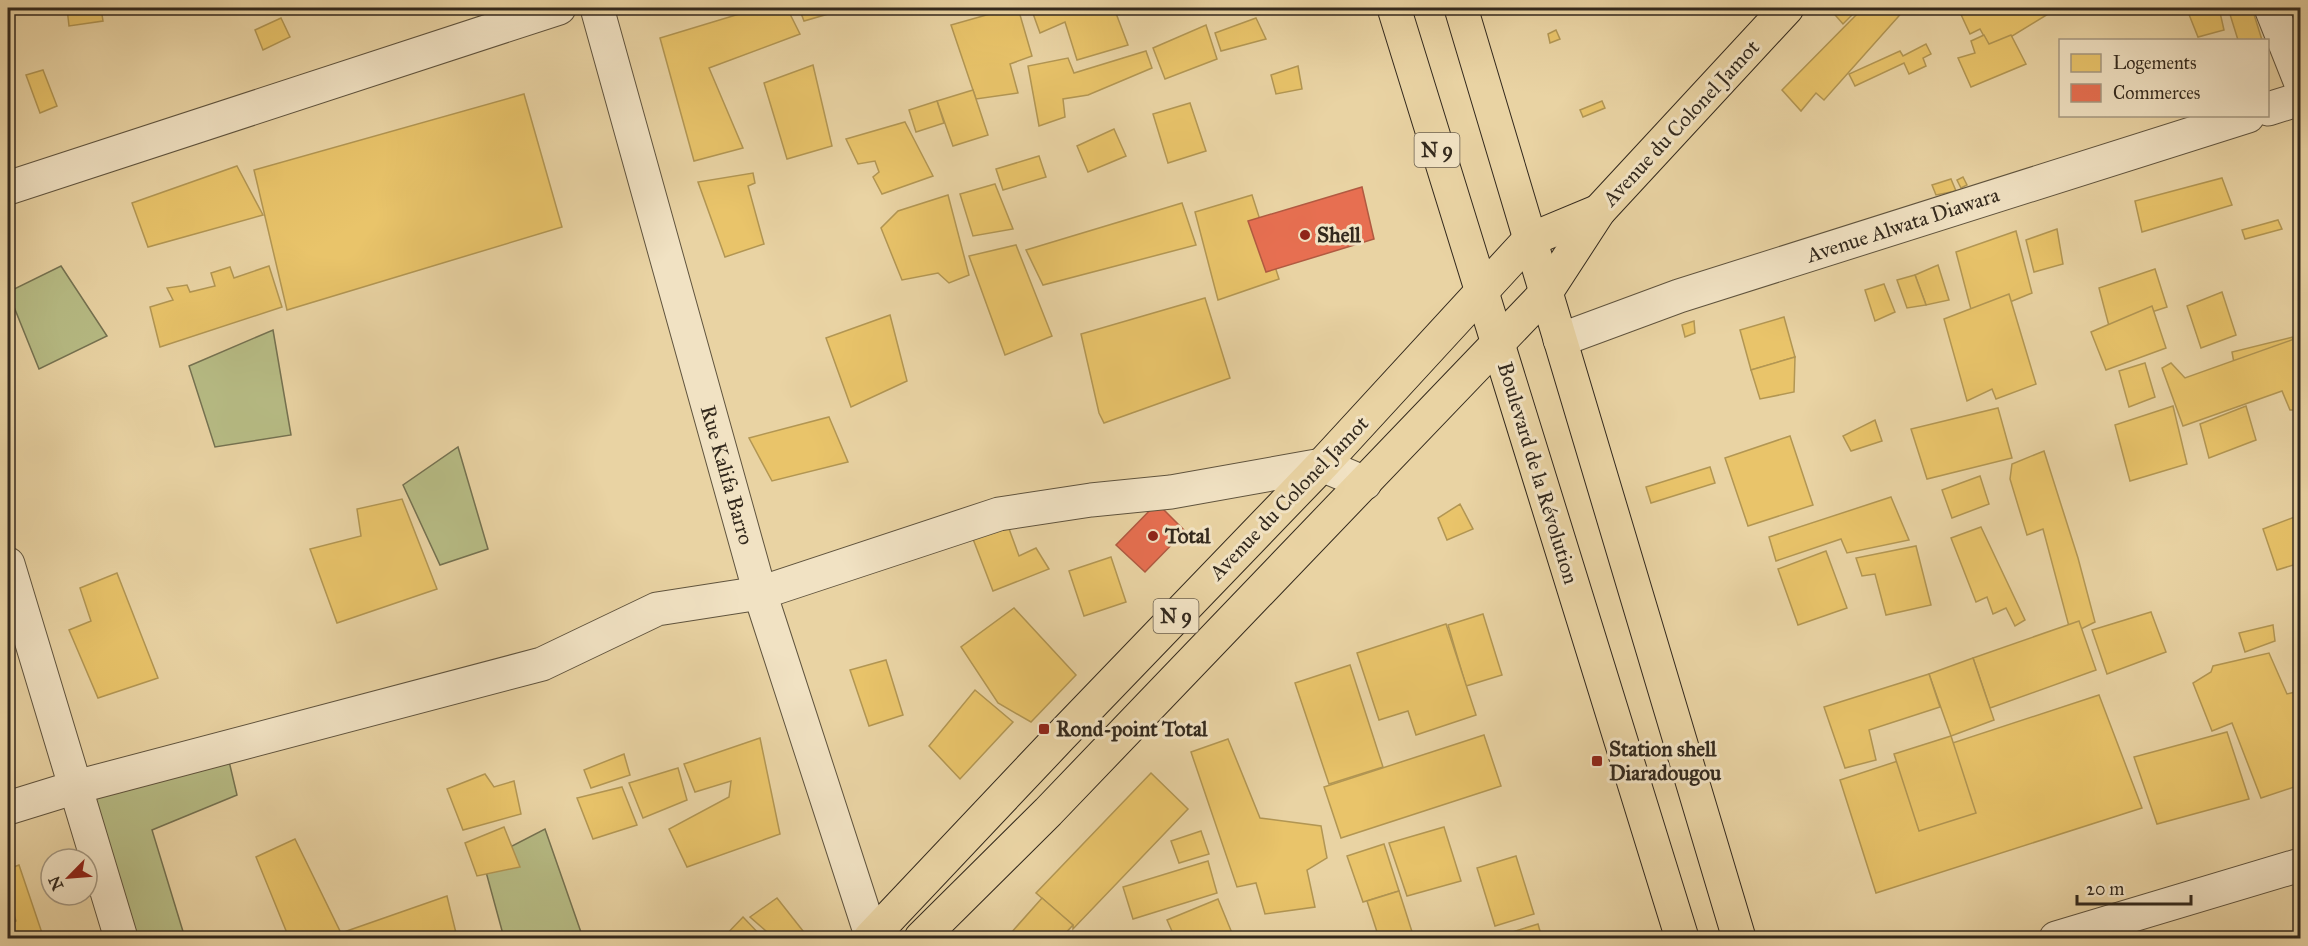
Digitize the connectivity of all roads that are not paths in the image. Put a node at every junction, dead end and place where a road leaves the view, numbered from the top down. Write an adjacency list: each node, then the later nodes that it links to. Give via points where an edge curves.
1 (559, 8): 11 (street)
2 (597, 8): 21 (street, Rue Kalifa Barro)
3 (1394, 8): 14 (main road, Boulevard de la Révolution / N 9)
4 (1461, 8): 13 (main road)
5 (1787, 8): 12 (main road, Avenue du Colonel Jamot)
6 (2271, 8): 7 (street)
7 (2301, 81)
8 (2301, 99): 9 (street)
9 (2269, 109)
10 (2245, 117): 16 (street, Avenue Alwata Diawara, via 1679,296)
11 (8, 188)
12 (1599, 211): 13 (main road, Avenue du Colonel Jamot); 15 (main road, Avenue du Colonel Jamot)
13 (1528, 240): 14 (main road, Avenue du Colonel Jamot); 15 (main road)
14 (1481, 292): 17 (main road, Boulevard de la Révolution); 18 (main road, Avenue du Colonel Jamot / N 9)
15 (1545, 294): 16 (main road); 17 (main road, Avenue du Colonel Jamot / N 9)
16 (1560, 340): 29 (main road)
17 (1498, 343): 19 (main road, Avenue du Colonel Jamot / N 9); 28 (main road, Boulevard de la Révolution)
18 (1322, 465): 19 (street); 21 (street, via 1171,492 999,514); 25 (main road, Avenue du Colonel Jamot / N 9)
19 (1365, 483): 27 (main road, Avenue du Colonel Jamot / N 9)
20 (8, 564): 22 (street)
21 (759, 593): 22 (street, via 657,609 542,664); 25 (street, Rue Kalifa Barro)
22 (76, 787): 23 (street); 26 (street)
23 (8, 808)
24 (2301, 865): 30 (street)
25 (871, 938)
26 (121, 939)
27 (921, 939)
28 (1682, 939)
29 (1739, 939)
30 (2056, 939)

